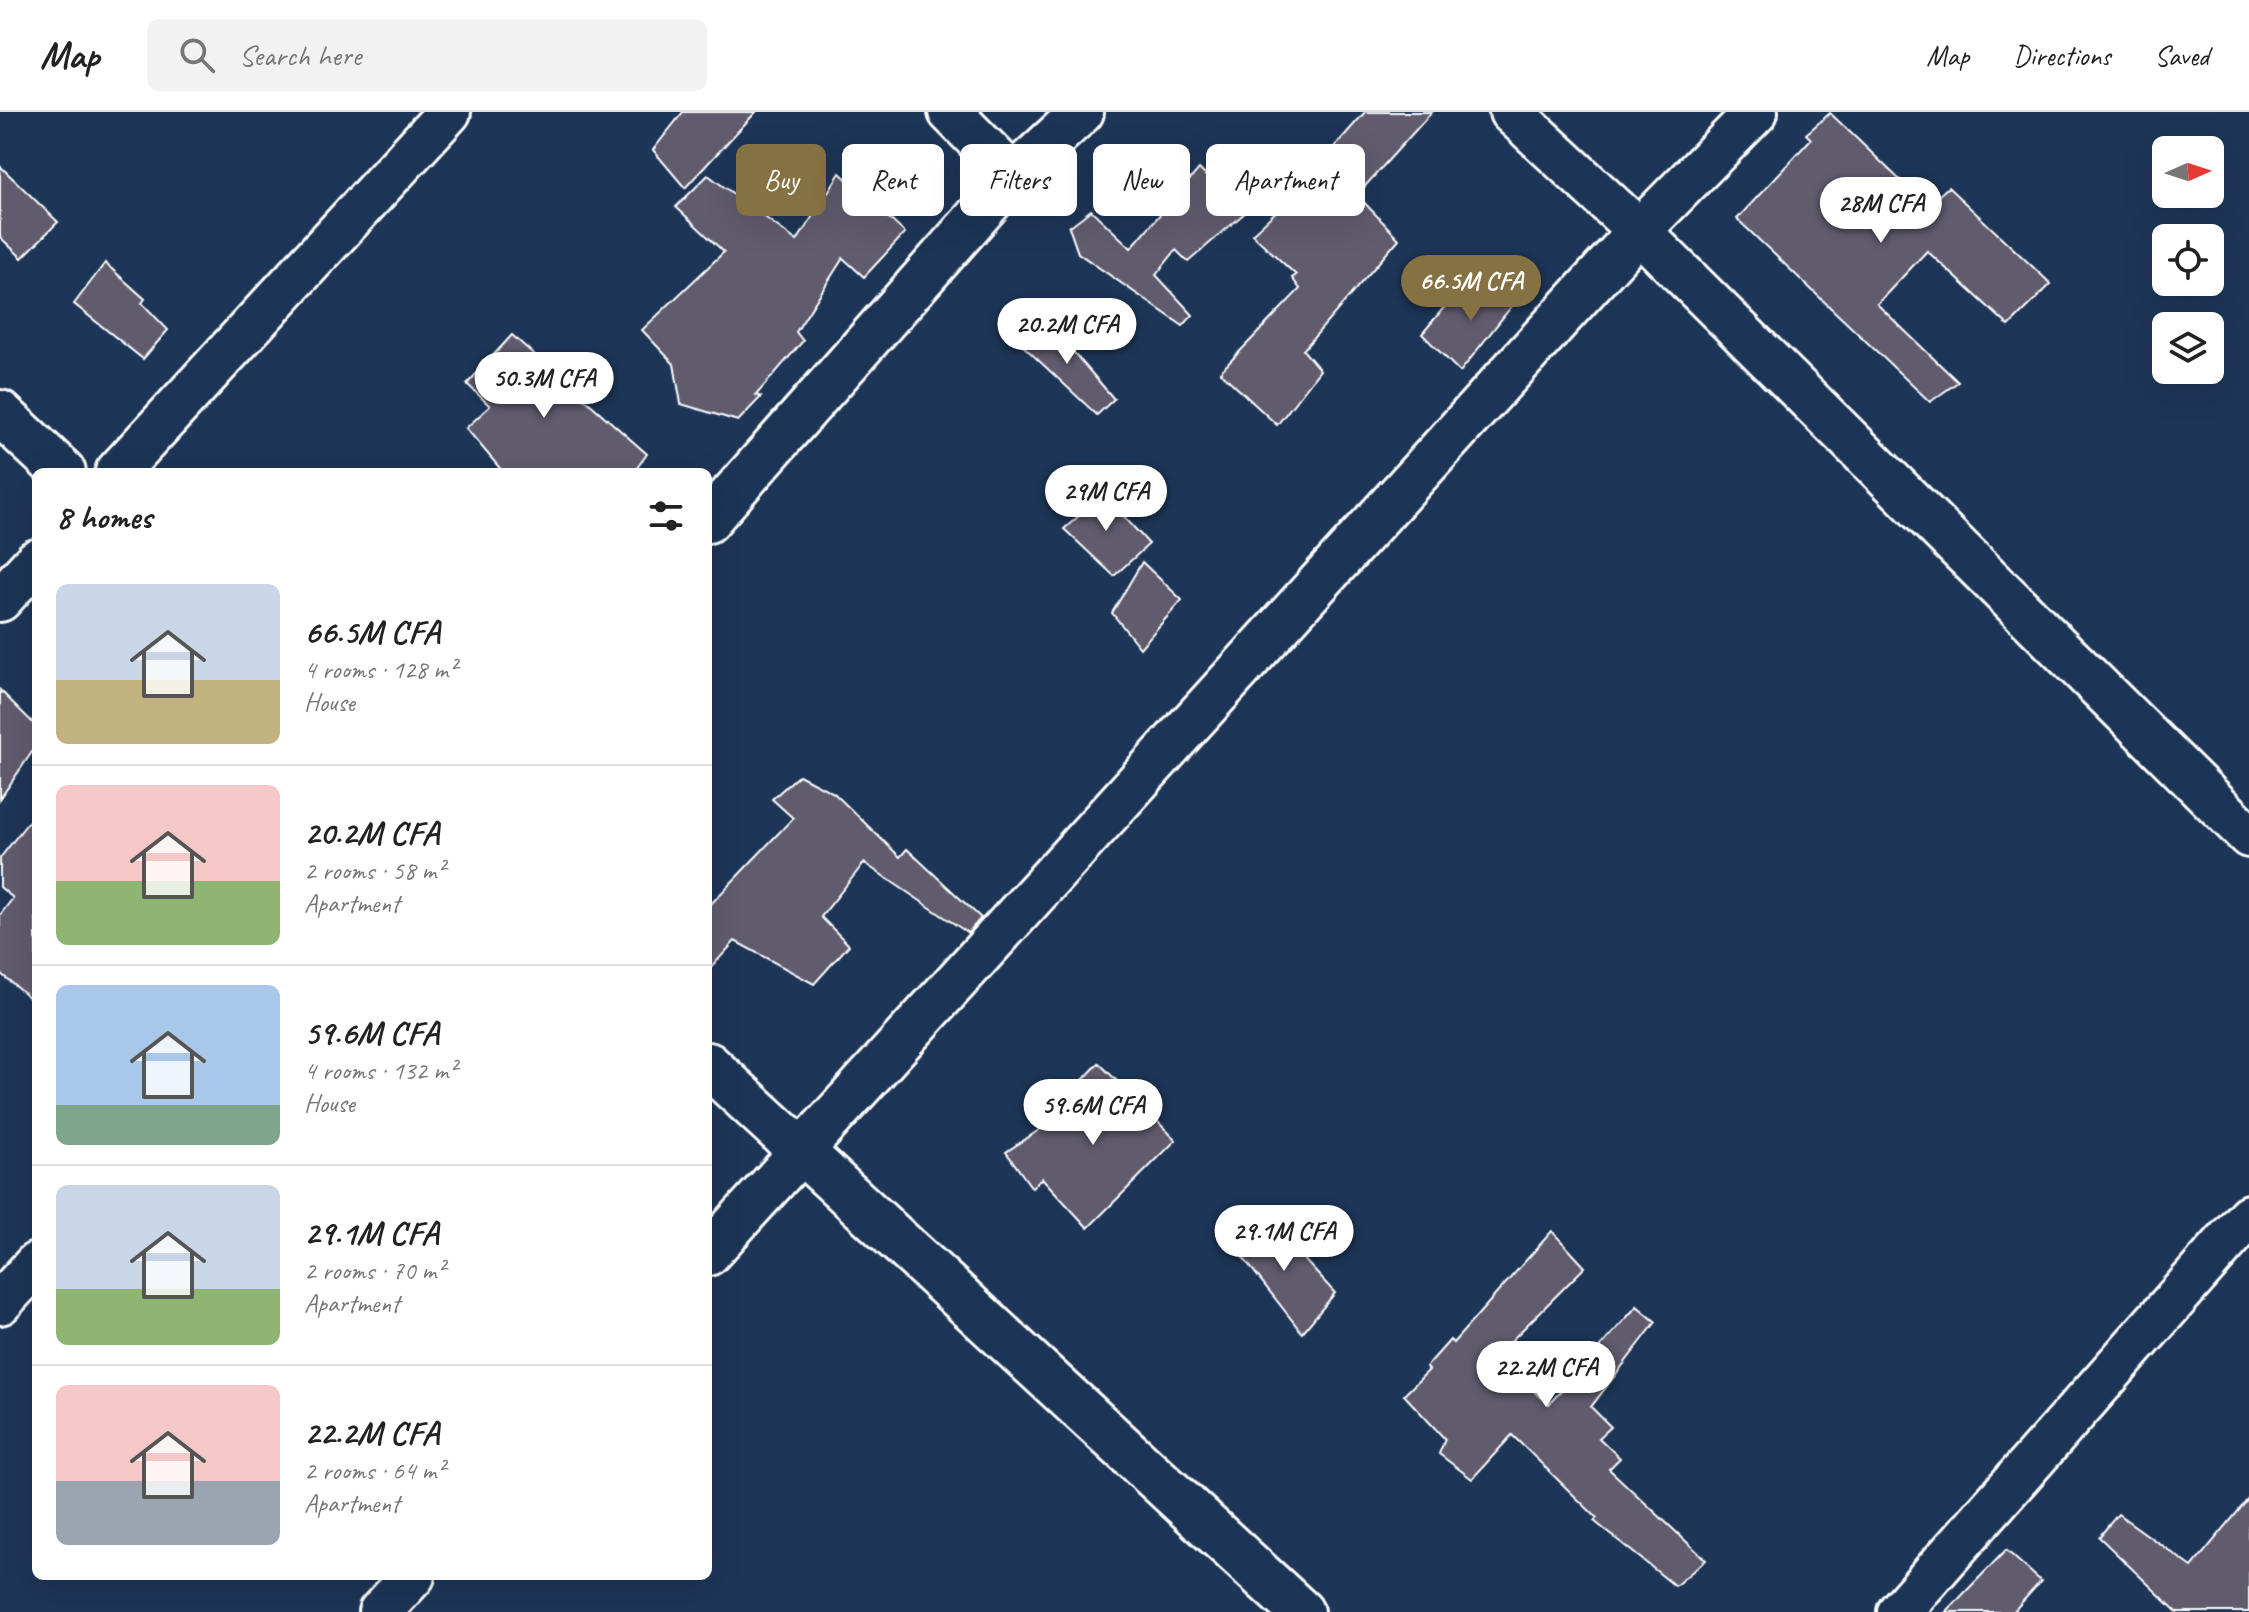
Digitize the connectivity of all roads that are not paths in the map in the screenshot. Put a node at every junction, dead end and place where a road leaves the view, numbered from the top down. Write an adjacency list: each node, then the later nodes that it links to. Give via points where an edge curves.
1 (449, 112): 12 (street)
2 (950, 112): 6 (street)
3 (1082, 112): 7 (street)
4 (1511, 112): 9 (street)
5 (1756, 112): 9 (street)
6 (982, 144)
7 (1048, 144)
8 (978, 216): 13 (street)
9 (1639, 231): 16 (street); 18 (street)
10 (0, 413): 11 (street)
11 (59, 468)
12 (121, 468)
13 (712, 516)
14 (32, 565): 15 (street)
15 (0, 600)
16 (2249, 836)
17 (712, 1069): 18 (street)
18 (802, 1152): 20 (street); 25 (street)
19 (2249, 1216): 26 (street)
20 (712, 1250)
21 (32, 1268): 22 (street)
22 (0, 1303)
23 (409, 1580): 24 (street)
24 (380, 1612)
25 (1301, 1612)
26 (1899, 1612)

